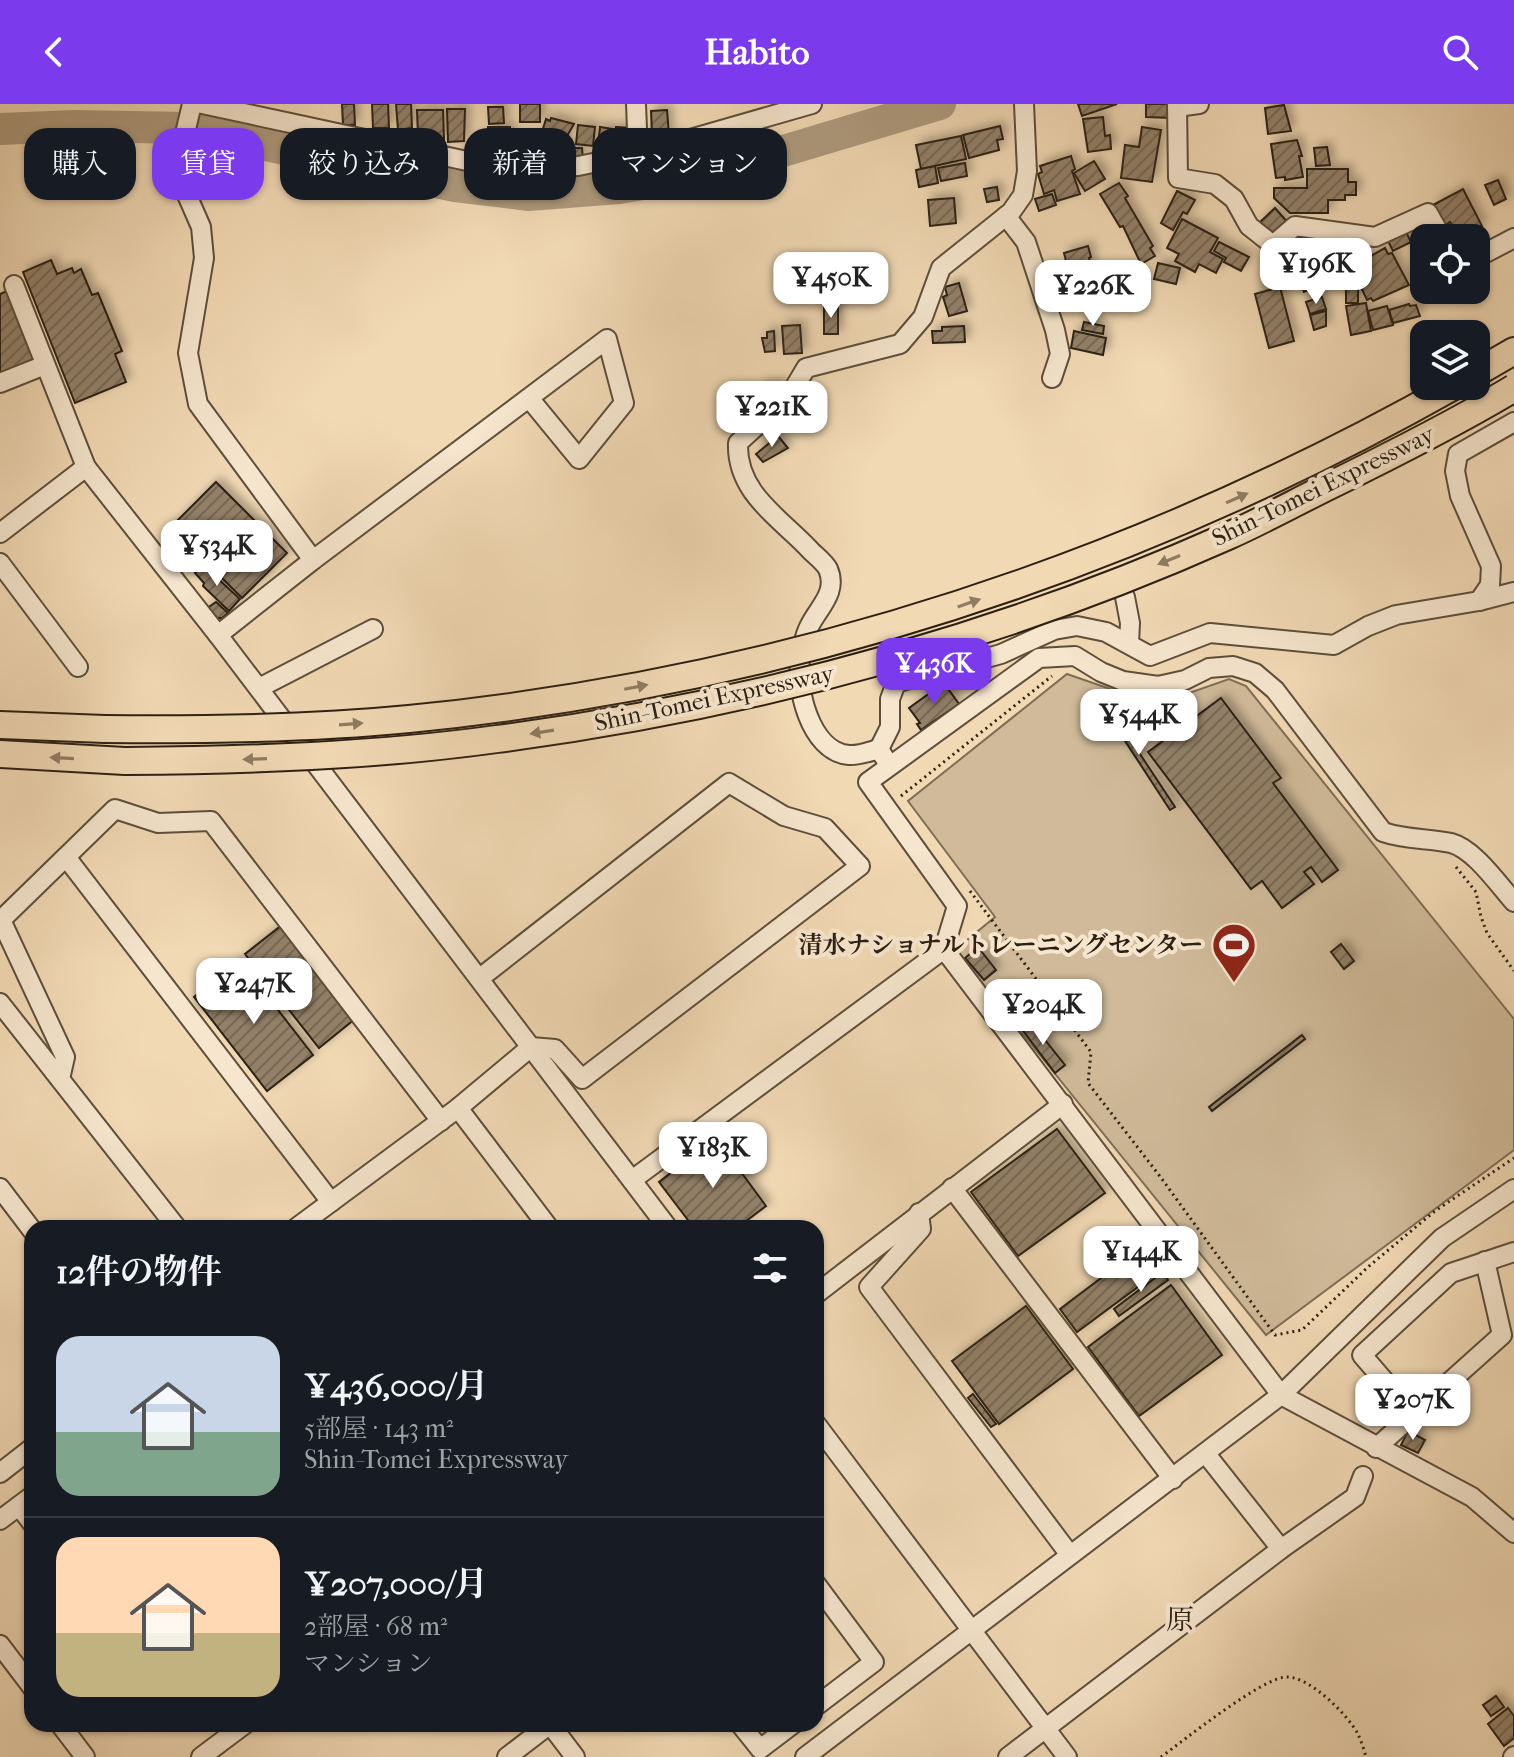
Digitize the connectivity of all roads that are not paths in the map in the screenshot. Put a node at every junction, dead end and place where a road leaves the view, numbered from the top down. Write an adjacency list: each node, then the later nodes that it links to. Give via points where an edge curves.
1 (636, 104): 7 (street)
2 (812, 104): 8 (street)
3 (1199, 104): 5 (street)
4 (1028, 105): 10 (street, via 1023,195)
5 (1177, 106): 11 (street, via 1178,178 1215,184 1234,199 1249,226 1273,245 1295,226 1375,237 1428,213)
6 (194, 108): 9 (street, via 467,161 525,169); 26 (street, via 182,146 180,179 201,227 204,258 188,353 198,404)
7 (637, 128)
8 (728, 128)
9 (592, 163)
10 (1006, 216): 18 (street, via 1026,242 1055,330 1060,354); 38 (street, via 941,268 923,317 900,344 806,368 790,395 738,443 751,490 827,568 828,598 809,626 800,658 804,706 814,731 828,747 849,755)
11 (1434, 224)
12 (1514, 238): 13 (street)
13 (1490, 251)
14 (14, 285): 16 (street)
15 (1514, 351): 17 (highway)
16 (45, 365): 19 (street); 24 (street)
17 (1490, 365)
18 (1052, 378)
19 (0, 383)
20 (1514, 388): 37 (highway, Shin-Tomei Expressway, one-way to 37, bridge, via 1396,453 1215,541 1079,596 944,642 787,686 633,719 495,740 275,758 125,761)
21 (529, 398): 21 (street, via 551,381 607,339 624,403 579,459); 26 (street)
22 (1429, 400): 36 (highway, Shin-Tomei Expressway, one-way to 22, bridge, via 223,729 407,720 628,689 779,658 937,614 1156,533 1260,488)
23 (1514, 422): 30 (street, via 1458,454 1456,462 1460,496 1491,566 1490,585)
24 (86, 467): 25 (street); 32 (street)
25 (0, 533)
26 (313, 560): 32 (street)
27 (0, 563): 34 (street)
28 (1514, 592): 30 (street)
29 (1125, 597): 33 (street)
30 (1479, 601): 33 (street, via 1396,615 1334,645 1210,633 1150,656)
31 (373, 629): 35 (street)
32 (218, 635): 35 (street)
33 (1129, 643): 38 (street, via 1077,626 896,683)
34 (78, 667)
35 (259, 688): 42 (street)
36 (0, 725)
37 (0, 754)
38 (884, 757): 40 (street, via 1039,658 1075,656 1123,681 1158,686 1209,668 1233,666 1255,673 1275,690 1383,832 1454,844 1481,864); 41 (street, via 868,782 957,906)
39 (66, 857): 45 (street, via 1,920 65,1057); 48 (street, via 115,809 158,823 211,821); 53 (street)
40 (1514, 902)
41 (944, 949): 46 (street); 49 (street)
42 (480, 978): 44 (street); 44 (street, via 729,783 784,816 825,828 860,866 582,1079 555,1049)
43 (0, 1003): 45 (street)
44 (531, 1047): 47 (street); 49 (street)
45 (60, 1079): 56 (street)
46 (1063, 1104): 51 (street); 63 (street)
47 (458, 1108): 48 (street); 58 (street)
48 (441, 1121): 53 (street)
49 (632, 1180): 59 (street)
50 (0, 1188): 55 (street)
51 (952, 1188): 54 (street); 71 (street)
52 (1514, 1189): 63 (street, via 1442,1238)
53 (331, 1202): 57 (street)
54 (919, 1213): 62 (street); 76 (street, via 921,1229 869,1287)
55 (24, 1220)
56 (171, 1220)
57 (307, 1220)
58 (543, 1220)
59 (662, 1220)
60 (1514, 1252): 61 (street)
61 (1485, 1261): 64 (street, via 1502,1335); 64 (street, via 1451,1273 1362,1355)
62 (824, 1288)
63 (1281, 1395): 66 (street); 68 (street)
64 (1412, 1413): 66 (street)
65 (824, 1435): 78 (street)
66 (1376, 1448): 74 (street, via 1472,1497)
67 (24, 1454): 69 (street)
68 (1206, 1454): 71 (street); 75 (street)
69 (0, 1473)
70 (1363, 1476): 75 (street, via 1355,1497)
71 (1173, 1479): 76 (street)
72 (24, 1502): 73 (street)
73 (0, 1520)
74 (1514, 1533)
75 (1281, 1549): 82 (street)
76 (1070, 1555): 78 (street)
77 (824, 1595): 81 (street, via 874,1662)
78 (970, 1630): 82 (street); 93 (street)
79 (0, 1645): 80 (street)
80 (24, 1676)
81 (824, 1700)
82 (1045, 1729): 94 (street); 95 (street)
83 (66, 1732): 89 (street)
84 (234, 1732): 90 (street)
85 (540, 1732): 91 (street)
86 (556, 1732): 92 (street)
87 (746, 1732): 88 (street, via 760,1749)
88 (782, 1732)
89 (85, 1757)
90 (201, 1757)
91 (507, 1757)
92 (575, 1757)
93 (805, 1757)
94 (1008, 1757)
95 (1067, 1757)

